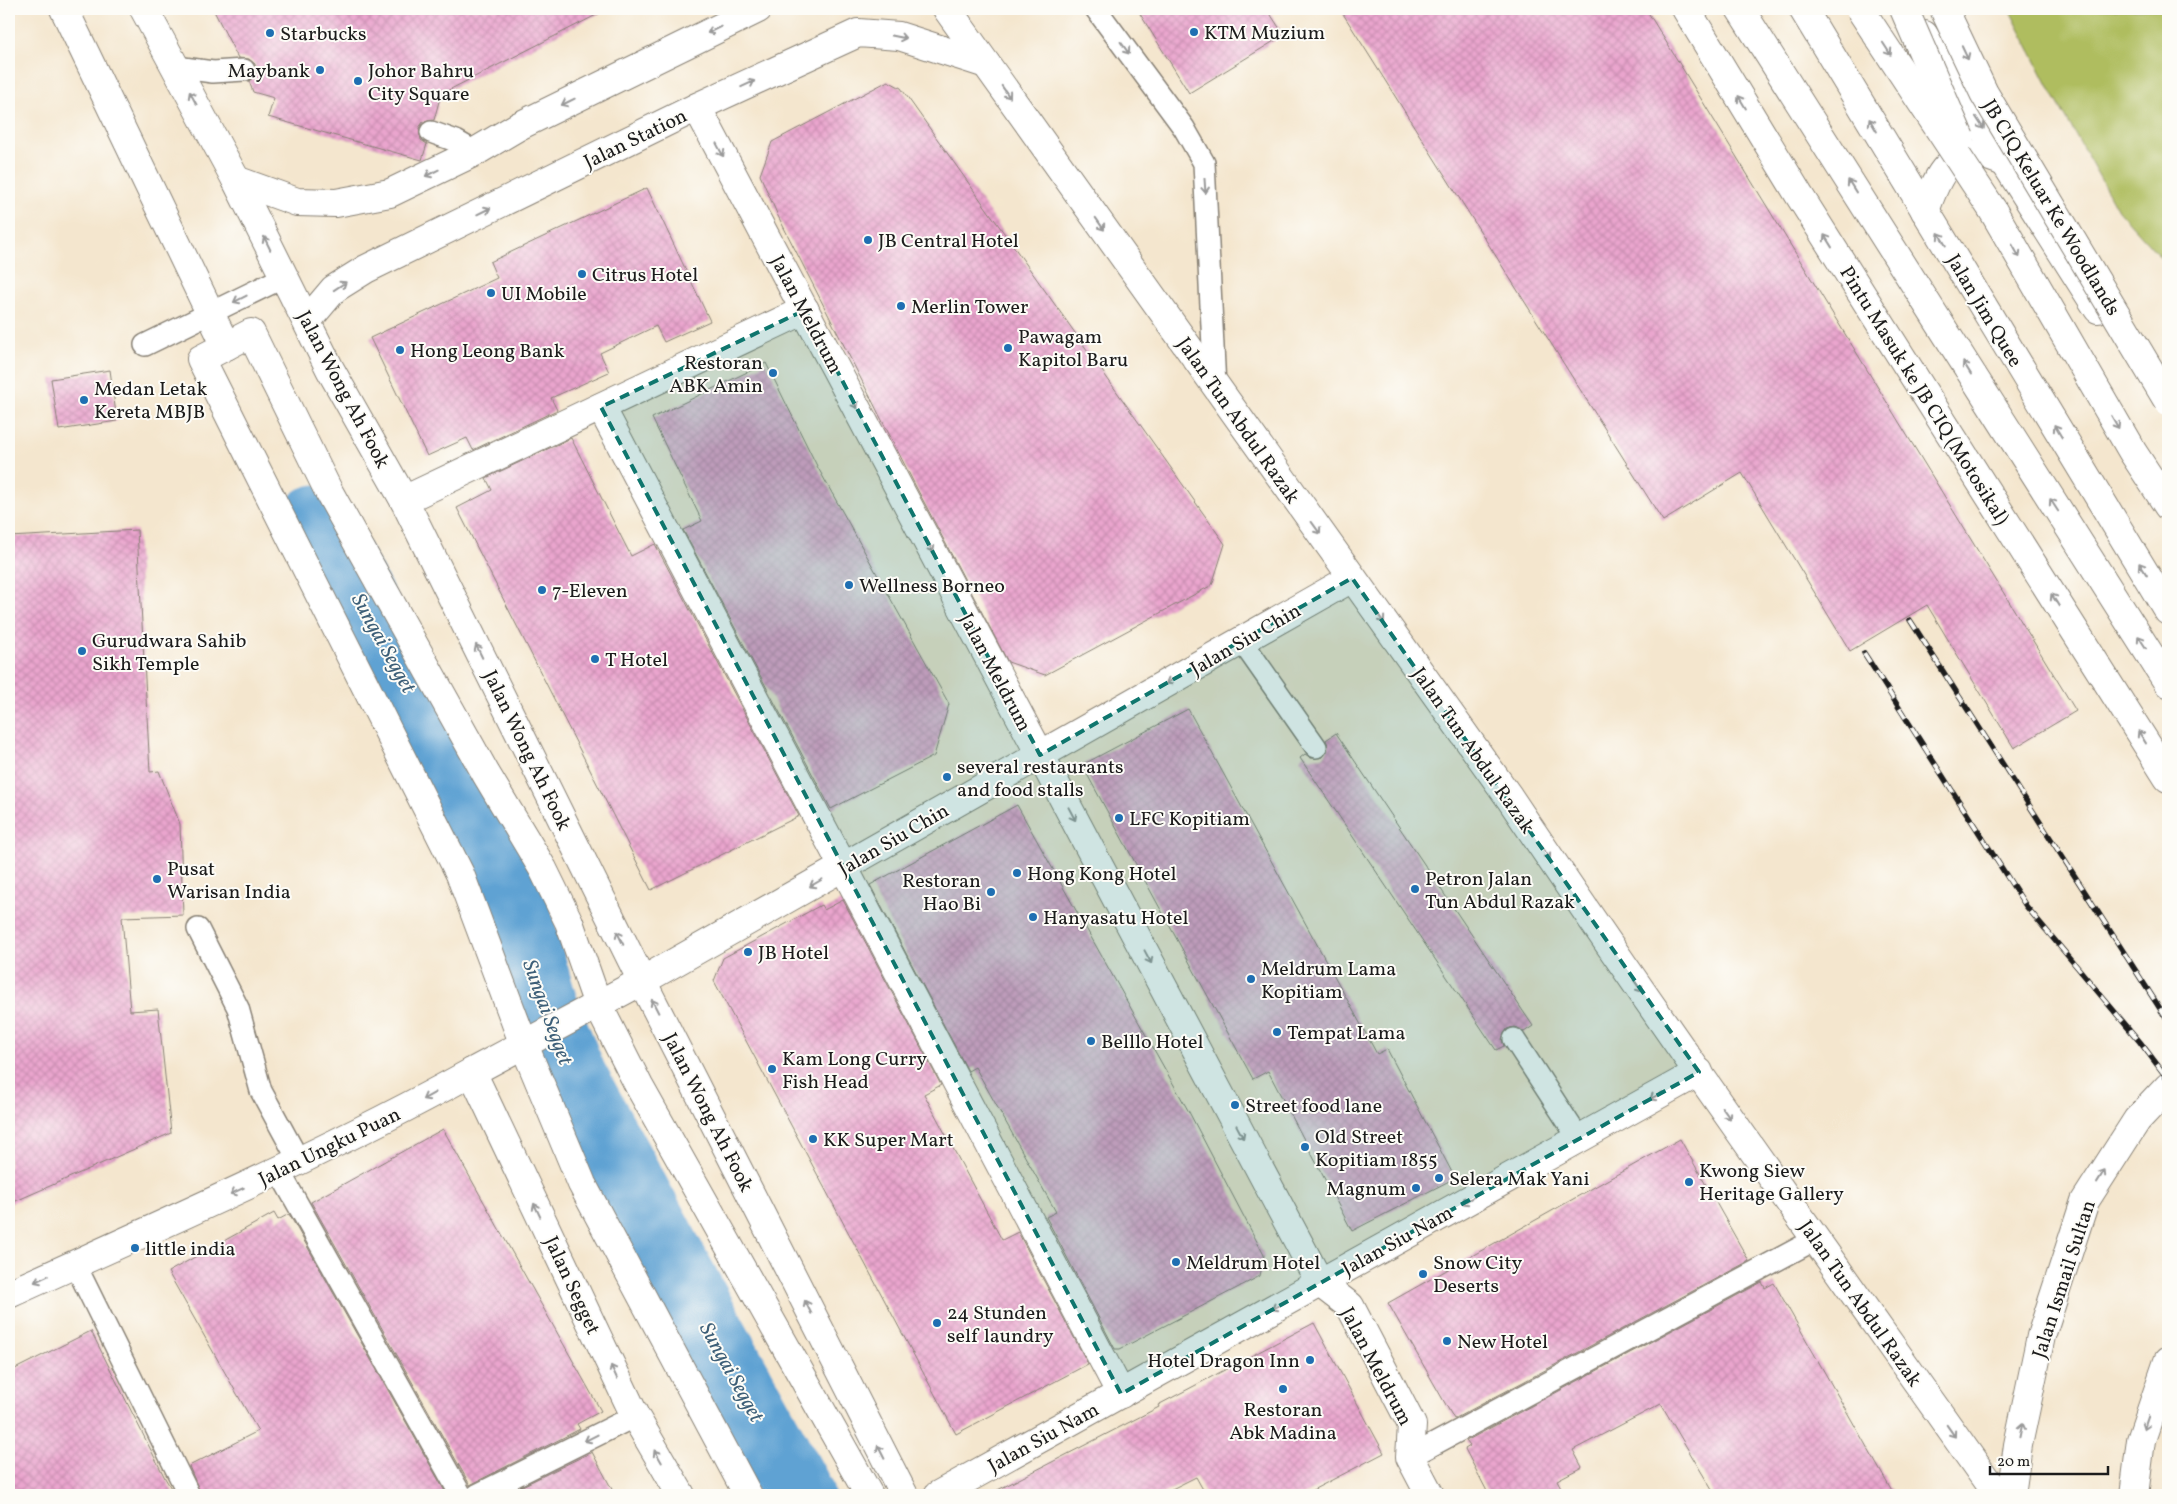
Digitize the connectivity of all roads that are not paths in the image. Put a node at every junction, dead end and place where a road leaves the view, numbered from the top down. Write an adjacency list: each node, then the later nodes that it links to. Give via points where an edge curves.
1 (64, 9): 24 (main road)
2 (144, 9): 13 (main road, Jalan Wong Ah Fook)
3 (758, 9): 17 (main road, one-way to 17, via 519,126)
4 (947, 9): 12 (main road, Jalan Tun Abdul Razak)
5 (1096, 9): 29 (lane, one-way to 29, via 1184,128 1204,164)
6 (1686, 9): 41 (main road, Pintu Masuk ke JB CIQ (Motosikal), one-way to 6, via 1804,203)
7 (1740, 9): 38 (main road, one-way to 7)
8 (1802, 9): 21 (main road, Jalan Jim Quee, one-way to 8)
9 (1860, 9): 20 (main road, one-way to 20, bridge)
10 (1905, 9): 18 (main road, one-way to 18); 20 (main road, bridge)
11 (1944, 9): 30 (main road, JB CIQ Keluar Ke Woodlands, one-way to 30, bridge, via 1984,93)
12 (986, 64): 15 (main road, Jalan Station, one-way to 12, via 858,33 899,36); 29 (main road, Jalan Tun Abdul Razak, one-way to 29)
13 (176, 67): 14 (lane, via 213,72); 19 (main road, Jalan Wong Ah Fook, one-way to 13)
14 (244, 70)
15 (697, 107): 23 (main road, Jalan Meldrum, one-way to 23); 25 (main road, Jalan Station, one-way to 15, via 334,289 366,268)
16 (431, 132): 17 (lane)
17 (475, 152): 19 (main road, one-way to 19, via 390,194 349,202 298,202)
18 (2005, 162): 21 (main road, via 1980,154 1950,162 1936,179); 28 (main road)
19 (236, 180): 22 (main road, Jalan Wong Ah Fook, one-way to 19)
20 (1992, 209): 34 (main road, one-way to 34, via 2132,451)
21 (1925, 211): 36 (main road, Jalan Jim Quee, one-way to 21)
22 (284, 277): 24 (lane, one-way to 24); 25 (main road, Jalan Wong Ah Fook)
23 (805, 310): 31 (main road); 40 (main road, Jalan Meldrum, one-way to 40)
24 (211, 314): 26 (lane); 27 (main road)
25 (307, 321): 33 (main road, Jalan Wong Ah Fook, via 330,369)
26 (144, 346)
27 (226, 346): 45 (main road, via 251,333 329,492 486,774 543,868 568,922); 47 (main road, via 201,358 460,874)
28 (2156, 383): 32 (main road)
29 (1215, 386): 35 (main road, Jalan Tun Abdul Razak, one-way to 35)
30 (2168, 402)
31 (601, 407): 33 (main road); 42 (main road)
32 (2168, 410)
33 (404, 500): 44 (main road, Jalan Wong Ah Fook, one-way to 33)
34 (2168, 506)
35 (1352, 578): 37 (main road, Jalan Siu Chin); 49 (main road, Jalan Tun Abdul Razak, one-way to 49)
36 (2168, 611)
37 (1241, 640): 39 (lane); 40 (main road, Jalan Siu Chin, one-way to 40)
38 (2168, 683)
39 (1316, 747)
40 (1040, 755): 42 (main road, Jalan Siu Chin); 55 (main road, Jalan Meldrum, one-way to 55)
41 (2168, 778)
42 (844, 867): 44 (main road, Jalan Siu Chin, one-way to 44); 58 (main road)
43 (198, 929): 52 (lane, via 238,1008 261,1091)
44 (642, 981): 45 (main road, Jalan Ungku Puan); 67 (main road, Jalan Wong Ah Fook, one-way to 44)
45 (596, 1006): 47 (main road, Jalan Ungku Puan); 66 (main road)
46 (1514, 1039): 51 (lane)
47 (526, 1043): 48 (main road, Jalan Ungku Puan); 65 (main road, via 582,1184)
48 (472, 1072): 52 (main road, Jalan Ungku Puan, one-way to 52); 59 (main road, Jalan Segget, one-way to 48)
49 (1699, 1072): 51 (main road, Jalan Siu Nam, one-way to 51); 53 (main road, Jalan Tun Abdul Razak, one-way to 53)
50 (2168, 1087): 71 (main road, Jalan Ismail Sultan, one-way to 50, via 2041,1336 2086,1201 2137,1120)
51 (1579, 1138): 55 (main road, Jalan Siu Nam, one-way to 55)
52 (289, 1166): 54 (main road, Jalan Ungku Puan, one-way to 54); 62 (lane)
53 (1816, 1239): 60 (lane); 70 (main road, Jalan Tun Abdul Razak, one-way to 70)
54 (75, 1264): 56 (main road, Jalan Ungku Puan, one-way to 56); 61 (lane)
55 (1320, 1283): 58 (main road, Jalan Siu Nam, one-way to 58); 60 (main road, Jalan Meldrum, via 1350,1306 1412,1425)
56 (9, 1294)
57 (2168, 1361): 72 (main road, one-way to 72, via 2141,1440)
58 (1121, 1394): 68 (main road, Jalan Siu Nam)
59 (635, 1416): 63 (lane, one-way to 63); 64 (main road, Jalan Segget, one-way to 59)
60 (1410, 1458): 69 (main road)
61 (189, 1495)
62 (462, 1495)
63 (477, 1495)
64 (681, 1495)
65 (748, 1495)
66 (869, 1495)
67 (904, 1495)
68 (938, 1495)
69 (1430, 1495)
70 (1997, 1495)
71 (2011, 1495)
72 (2134, 1495)

